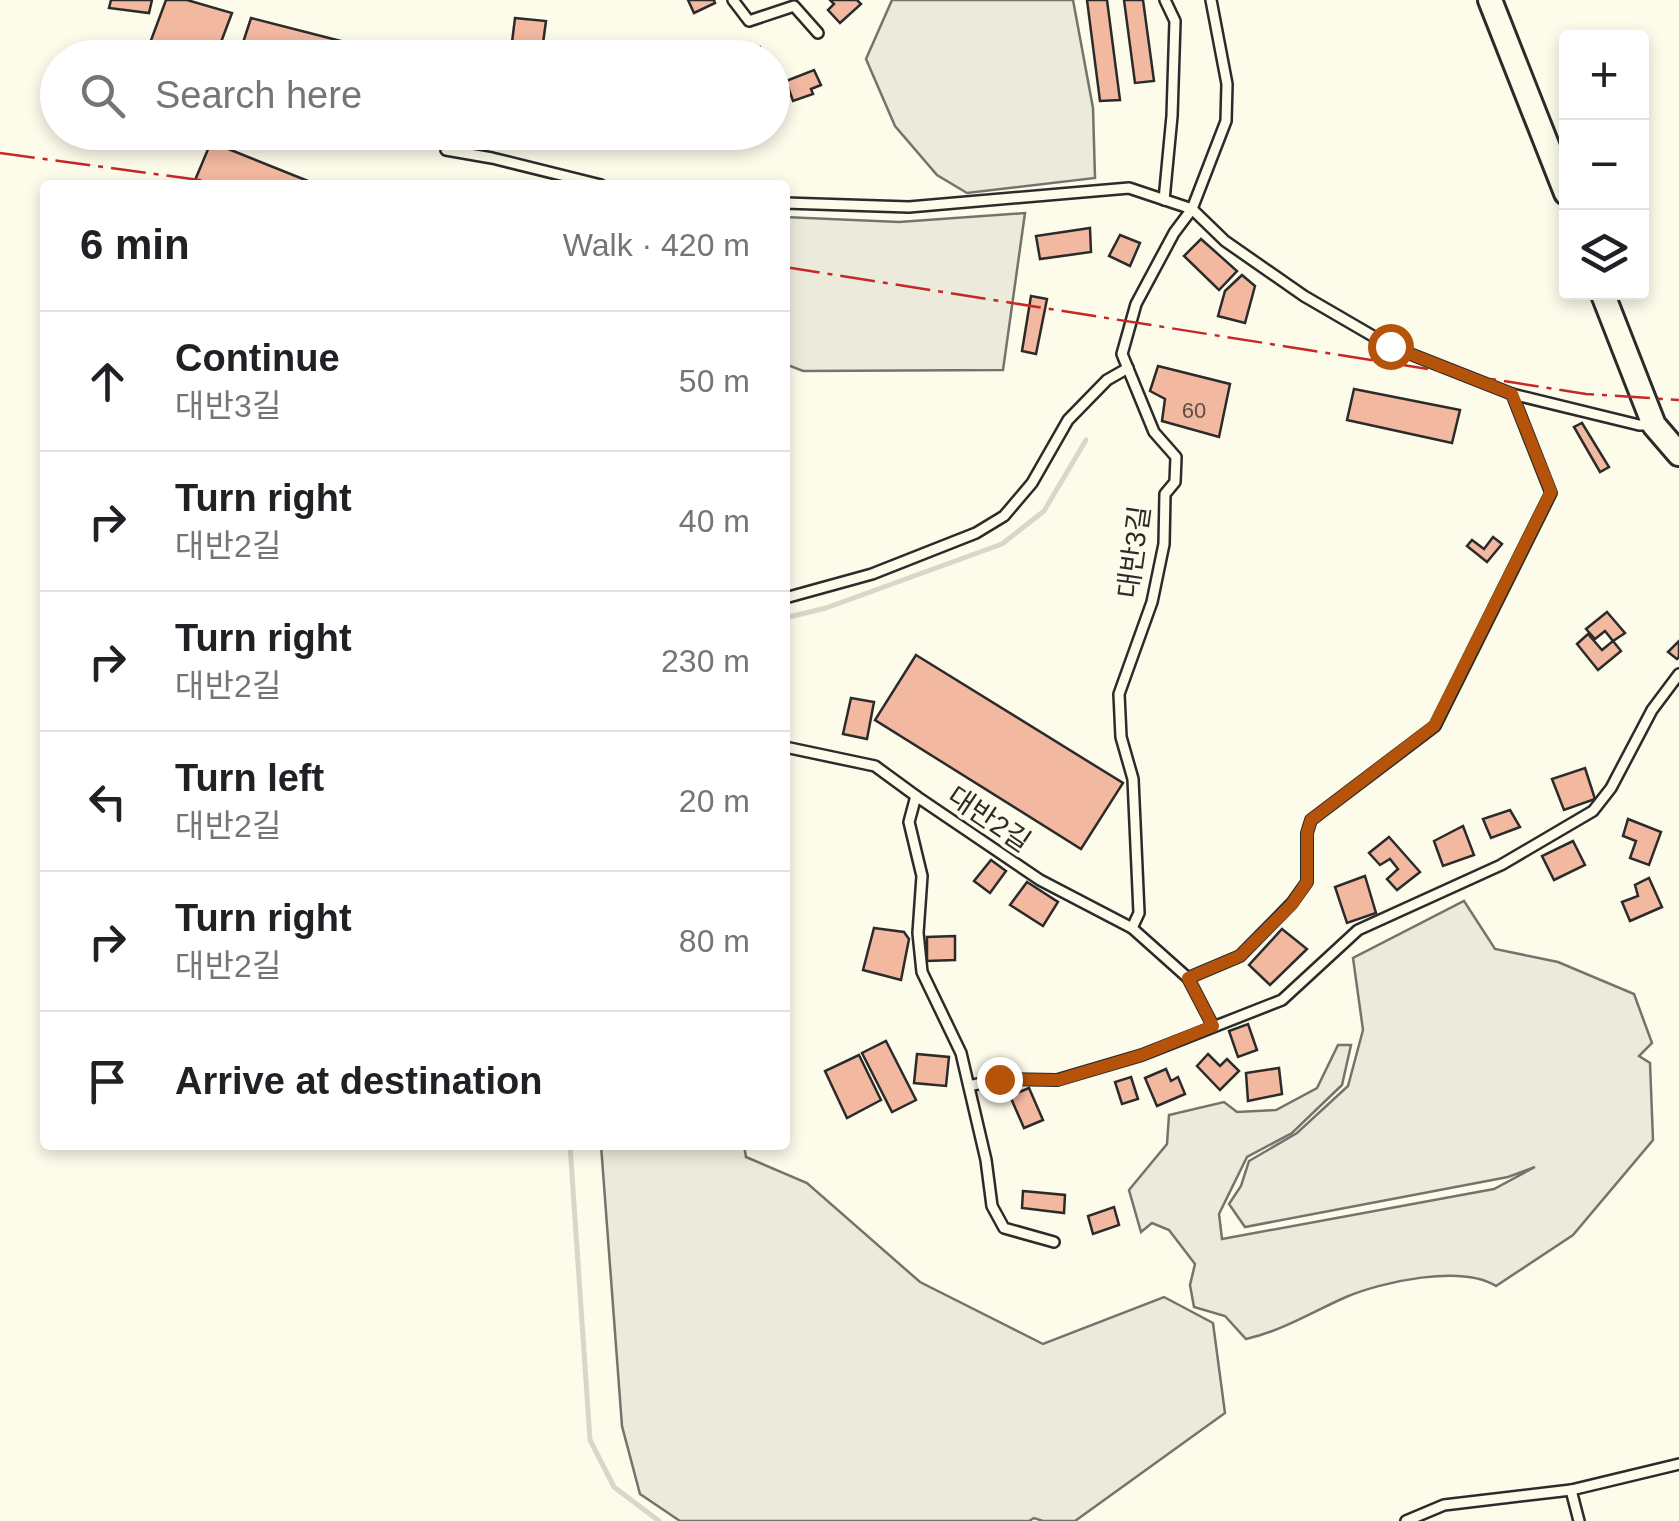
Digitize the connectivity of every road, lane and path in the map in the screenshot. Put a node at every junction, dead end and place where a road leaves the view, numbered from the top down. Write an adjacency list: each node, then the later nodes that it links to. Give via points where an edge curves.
1 (733, 0): 5 (lane, via 749,20 794,6)
2 (1165, 0): 9 (lane, via 1175,22)
3 (1212, 0): 11 (lane, 대반3길, via 1227,84 1226,121)
4 (1490, 0): 7 (street)
5 (818, 32)
6 (446, 150): 8 (lane)
7 (1559, 175)
8 (570, 180)
9 (1164, 200): 10 (lane, via 1129,188 910,207); 11 (lane)
10 (790, 203)
11 (1192, 209): 13 (lane, 대반3길, via 1136,304 1122,354); 14 (lane, via 1304,296 1390,346)
12 (1605, 300): 15 (street)
13 (1128, 368): 17 (lane, via 1068,420 1004,516 872,574); 21 (lane, 대반3길, via 1154,432 1176,457 1152,602 1119,694 1121,737 1133,779 1139,913)
14 (1512, 394): 15 (lane); 22 (lane, via 1551,492 1434,726 1311,820 1307,882 1292,904 1240,956)
15 (1654, 425): 16 (street)
16 (1679, 454)
17 (790, 597)
18 (1679, 674): 23 (lane, via 1593,811 1501,865 1358,930 1282,1000)
19 (790, 748): 20 (lane, via 875,766)
20 (916, 796): 21 (lane, 대반2길, via 1040,880); 24 (lane, 대반2길, via 909,822 922,876 922,972 951,1027)
21 (1132, 928): 22 (lane, 대반2길)
22 (1188, 978): 23 (lane, 대반2길)
23 (1213, 1026): 24 (lane, via 1058,1080 999,1079)
24 (970, 1086): 25 (lane, 대반2길, via 992,1206 1004,1228)
25 (1054, 1242)
26 (1679, 1464): 27 (lane)
27 (1570, 1490): 28 (lane, via 1444,1505); 29 (lane)
28 (1406, 1521)
29 (1579, 1521)

